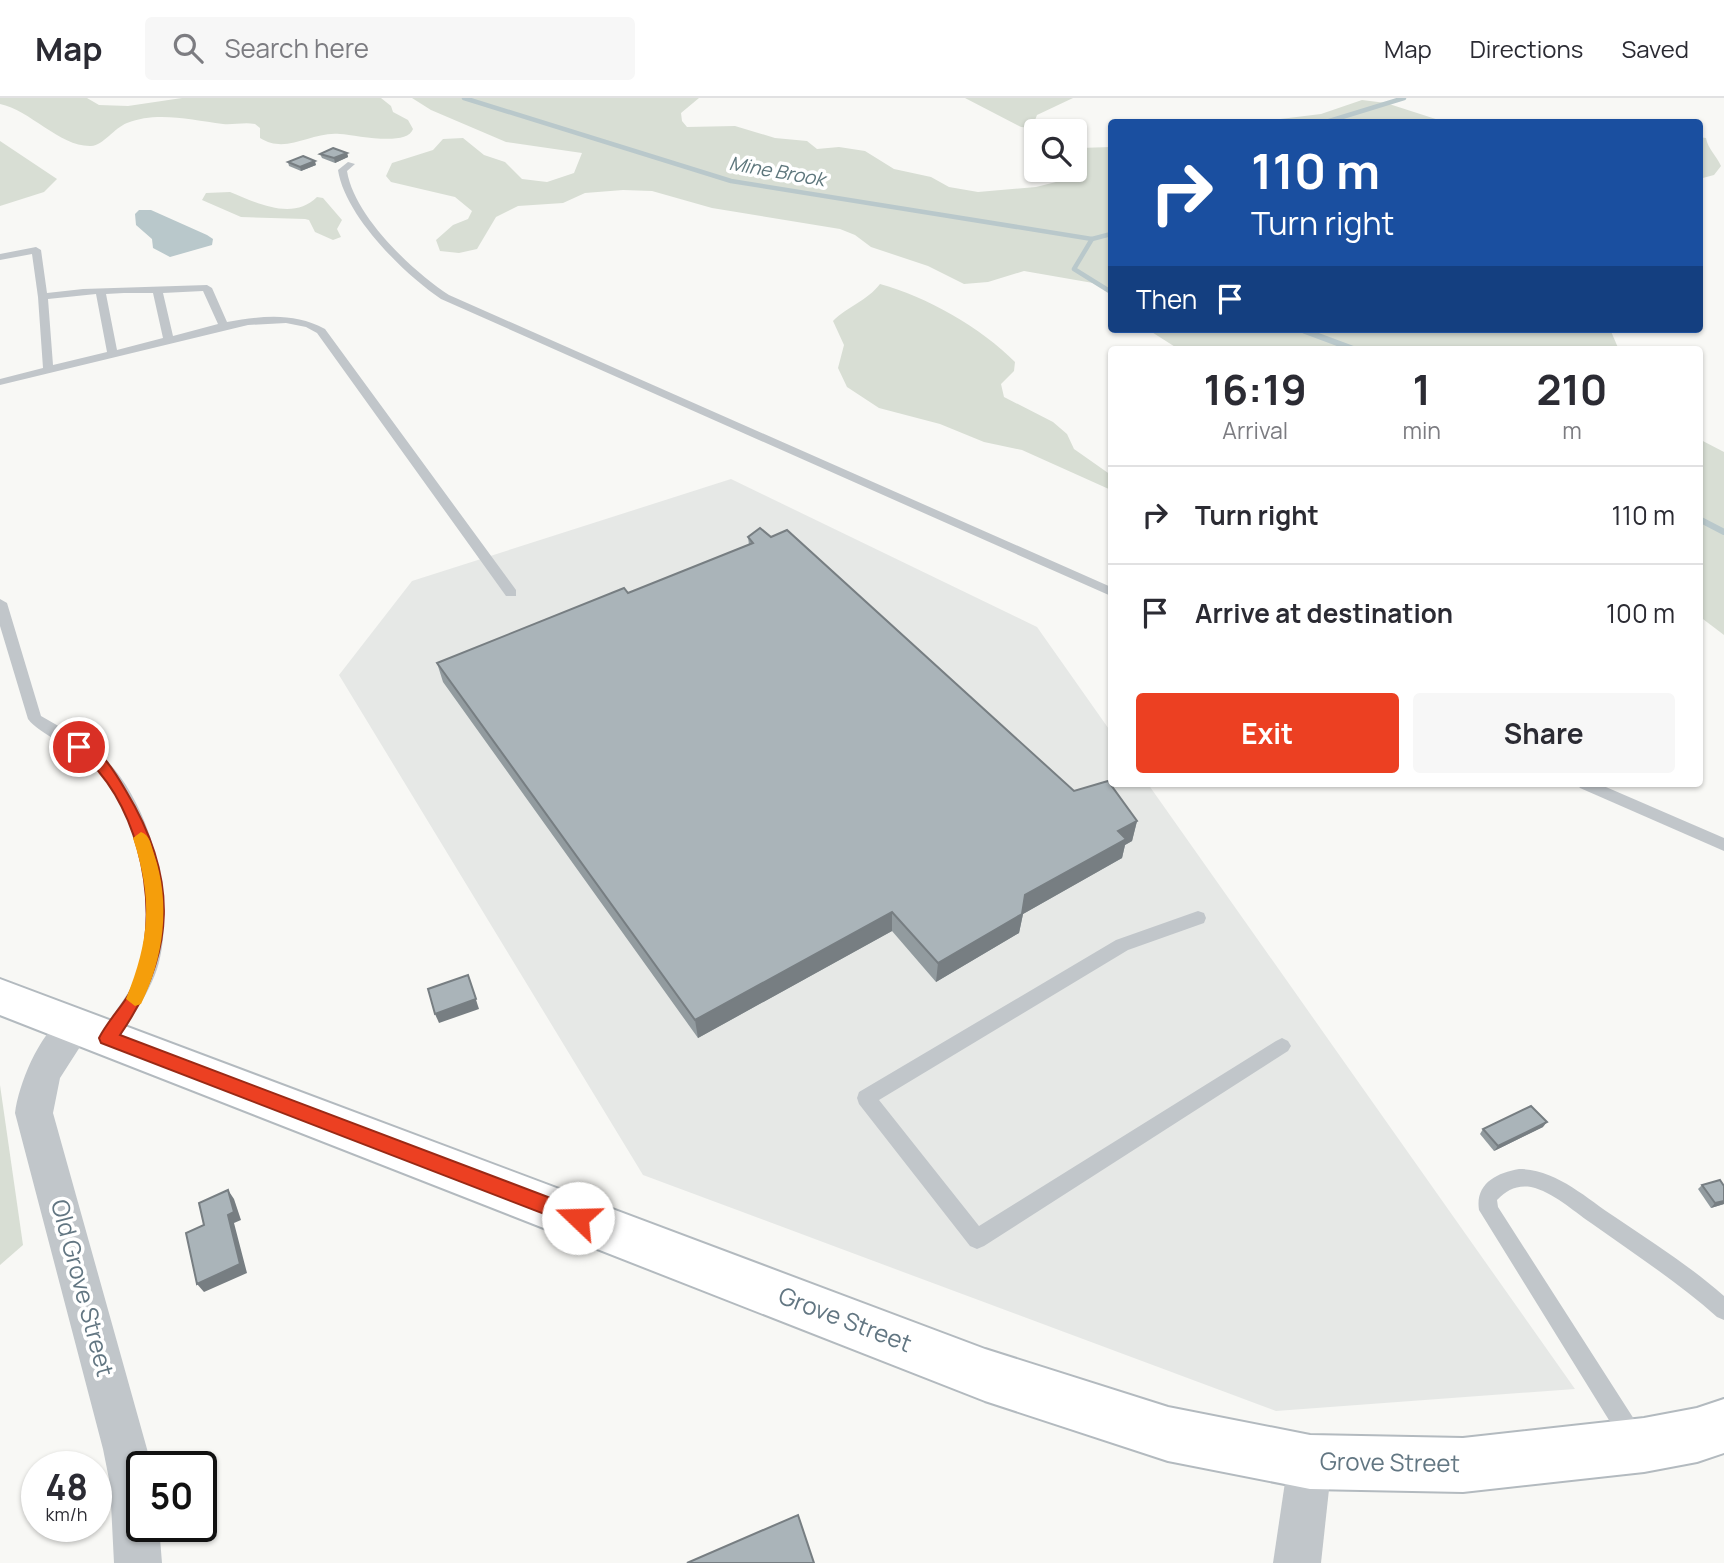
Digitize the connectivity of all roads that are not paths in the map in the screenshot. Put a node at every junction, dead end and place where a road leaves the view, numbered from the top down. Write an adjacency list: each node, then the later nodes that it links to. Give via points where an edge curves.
1 (351, 164): 11 (lane, via 341,177 354,200 400,263 445,297)
2 (0, 257): 5 (lane, via 36,250)
3 (101, 291): 4 (lane); 5 (lane, via 76,290); 8 (lane)
4 (158, 292): 6 (lane, via 207,288); 7 (lane)
5 (43, 297): 9 (lane)
6 (223, 326): 7 (lane); 12 (lane, via 280,319 306,322 321,331)
7 (168, 339): 8 (lane)
8 (112, 353): 9 (lane)
9 (48, 369): 10 (lane)
10 (0, 382)
11 (1108, 591)
12 (511, 593)
13 (0, 603): 18 (lane, via 35,719 105,768 133,815 153,874 156,915 151,959 136,997)
14 (1592, 787): 15 (lane)
15 (1724, 845)
16 (1198, 918): 19 (lane, via 1122,944 866,1098 977,1238)
17 (0, 997): 18 (main road, Grove Street)
18 (92, 1031): 23 (main road, Grove Street, via 985,1375 1168,1434); 24 (street, Old Grove Street, via 43,1074 34,1094 34,1113 125,1449 133,1484)
19 (1282, 1046)
20 (1724, 1310): 22 (lane, via 1660,1258 1563,1193 1534,1179 1520,1177 1494,1188 1487,1198 1489,1210)
21 (1724, 1426): 22 (main road, Grove Street, via 1698,1436)
22 (1638, 1446): 23 (main road, Grove Street, via 1463,1465)
23 (1310, 1462): 25 (street)
24 (138, 1563)
25 (1297, 1563)

